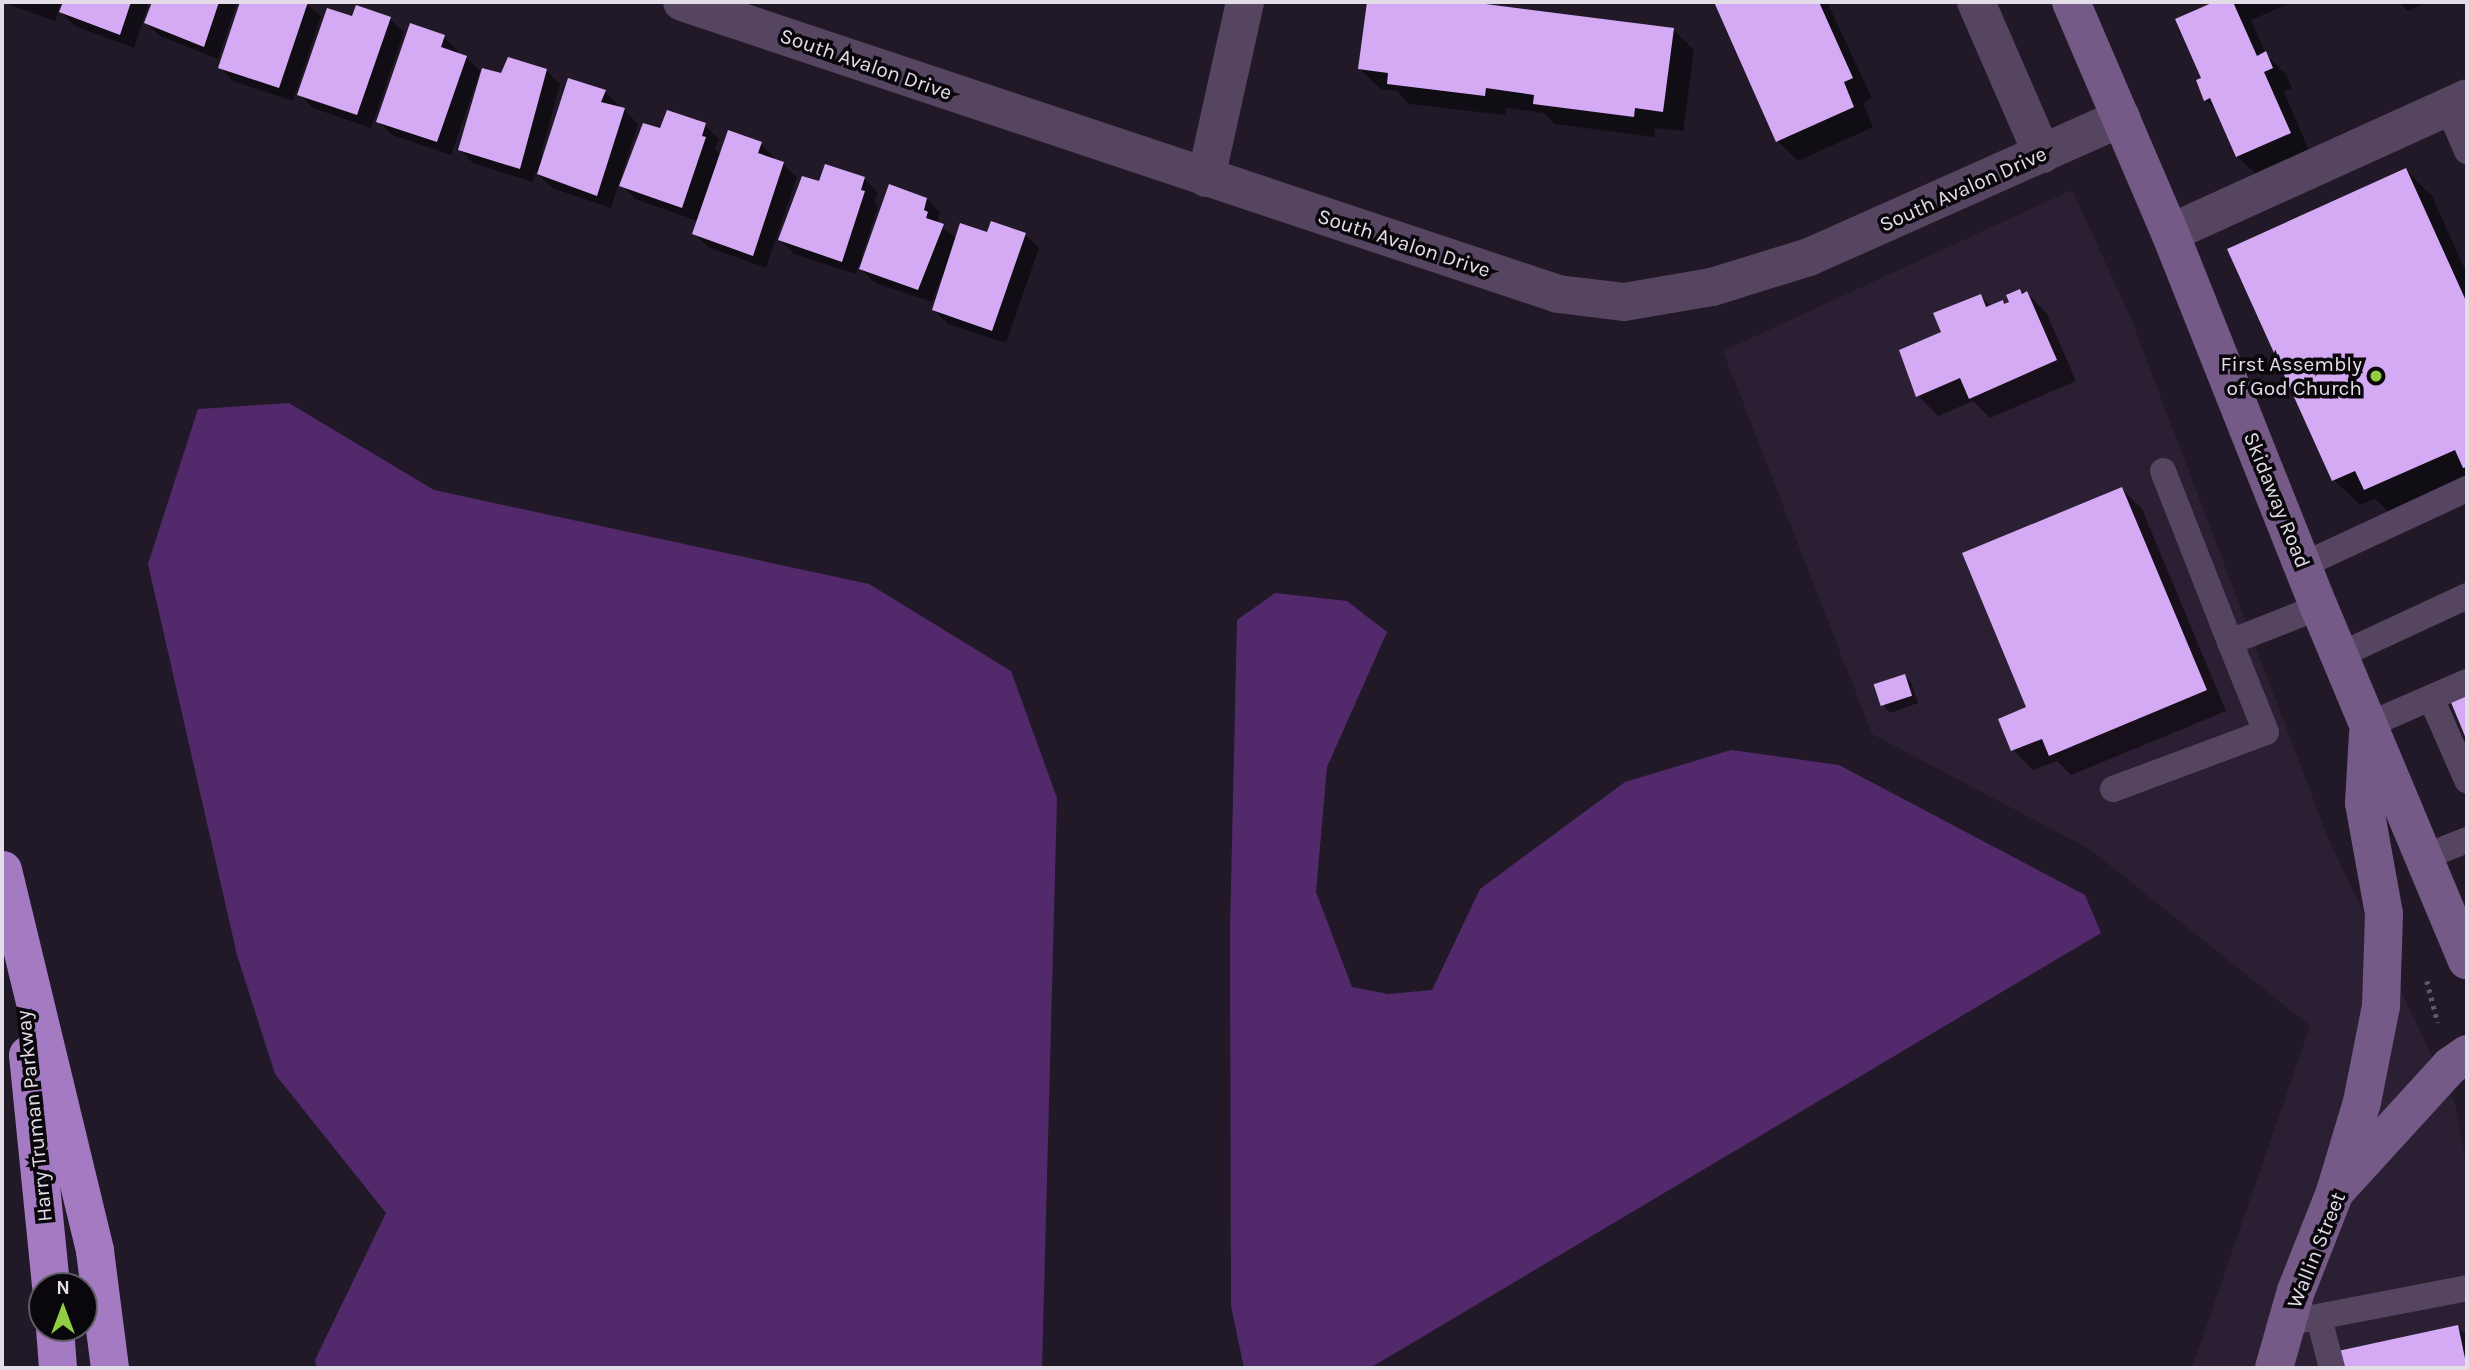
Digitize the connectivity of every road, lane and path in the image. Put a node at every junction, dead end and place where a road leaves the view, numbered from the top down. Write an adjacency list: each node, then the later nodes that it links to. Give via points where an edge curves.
1 (682, 2): 9 (street, South Avalon Drive)
2 (1245, 2): 9 (street)
3 (1976, 2): 8 (street)
4 (2071, 2): 6 (main road, Skidaway Road)
5 (2457, 102): 7 (lane); 10 (street)
6 (2122, 118): 8 (street, South Avalon Drive); 10 (main road, Skidaway Road)
7 (2467, 151)
8 (2042, 154): 9 (street, South Avalon Drive, via 1809,257 1713,287 1624,302 1558,294)
9 (1206, 178)
10 (2170, 233): 13 (main road, Skidaway Road)
11 (2163, 471): 16 (lane)
12 (2467, 489): 13 (lane)
13 (2303, 565): 15 (main road, Skidaway Road)
14 (2467, 596): 17 (lane)
15 (2319, 607): 16 (lane); 17 (main road, Skidaway Road)
16 (2230, 642): 22 (lane, via 2266,732)
17 (2340, 654): 20 (main road, Skidaway Road)
18 (2467, 682): 19 (lane)
19 (2431, 698): 20 (lane); 21 (lane)
20 (2368, 725): 24 (main road, Skidaway Road); 29 (main road, via 2364,803 2384,914 2381,1006 2362,1102)
21 (2467, 780)
22 (2113, 789)
23 (2467, 840): 24 (lane)
24 (2424, 857): 26 (main road, Skidaway Road)
25 (2, 867): 30 (highway, Harry Truman Parkway, via 26,1033); 35 (highway, via 95,1251)
26 (2467, 960)
27 (2424, 971): 28 (path)
28 (2454, 1043): 29 (main road, Wallin Street, via 2449,1066)
29 (2335, 1192): 32 (main road, Wallin Street)
30 (50, 1272)
31 (2467, 1288): 32 (lane)
32 (2303, 1321): 36 (main road, Wallin Street); 37 (lane)
33 (55, 1342): 34 (highway)
34 (58, 1368)
35 (110, 1368)
36 (2274, 1368)
37 (2332, 1368)

